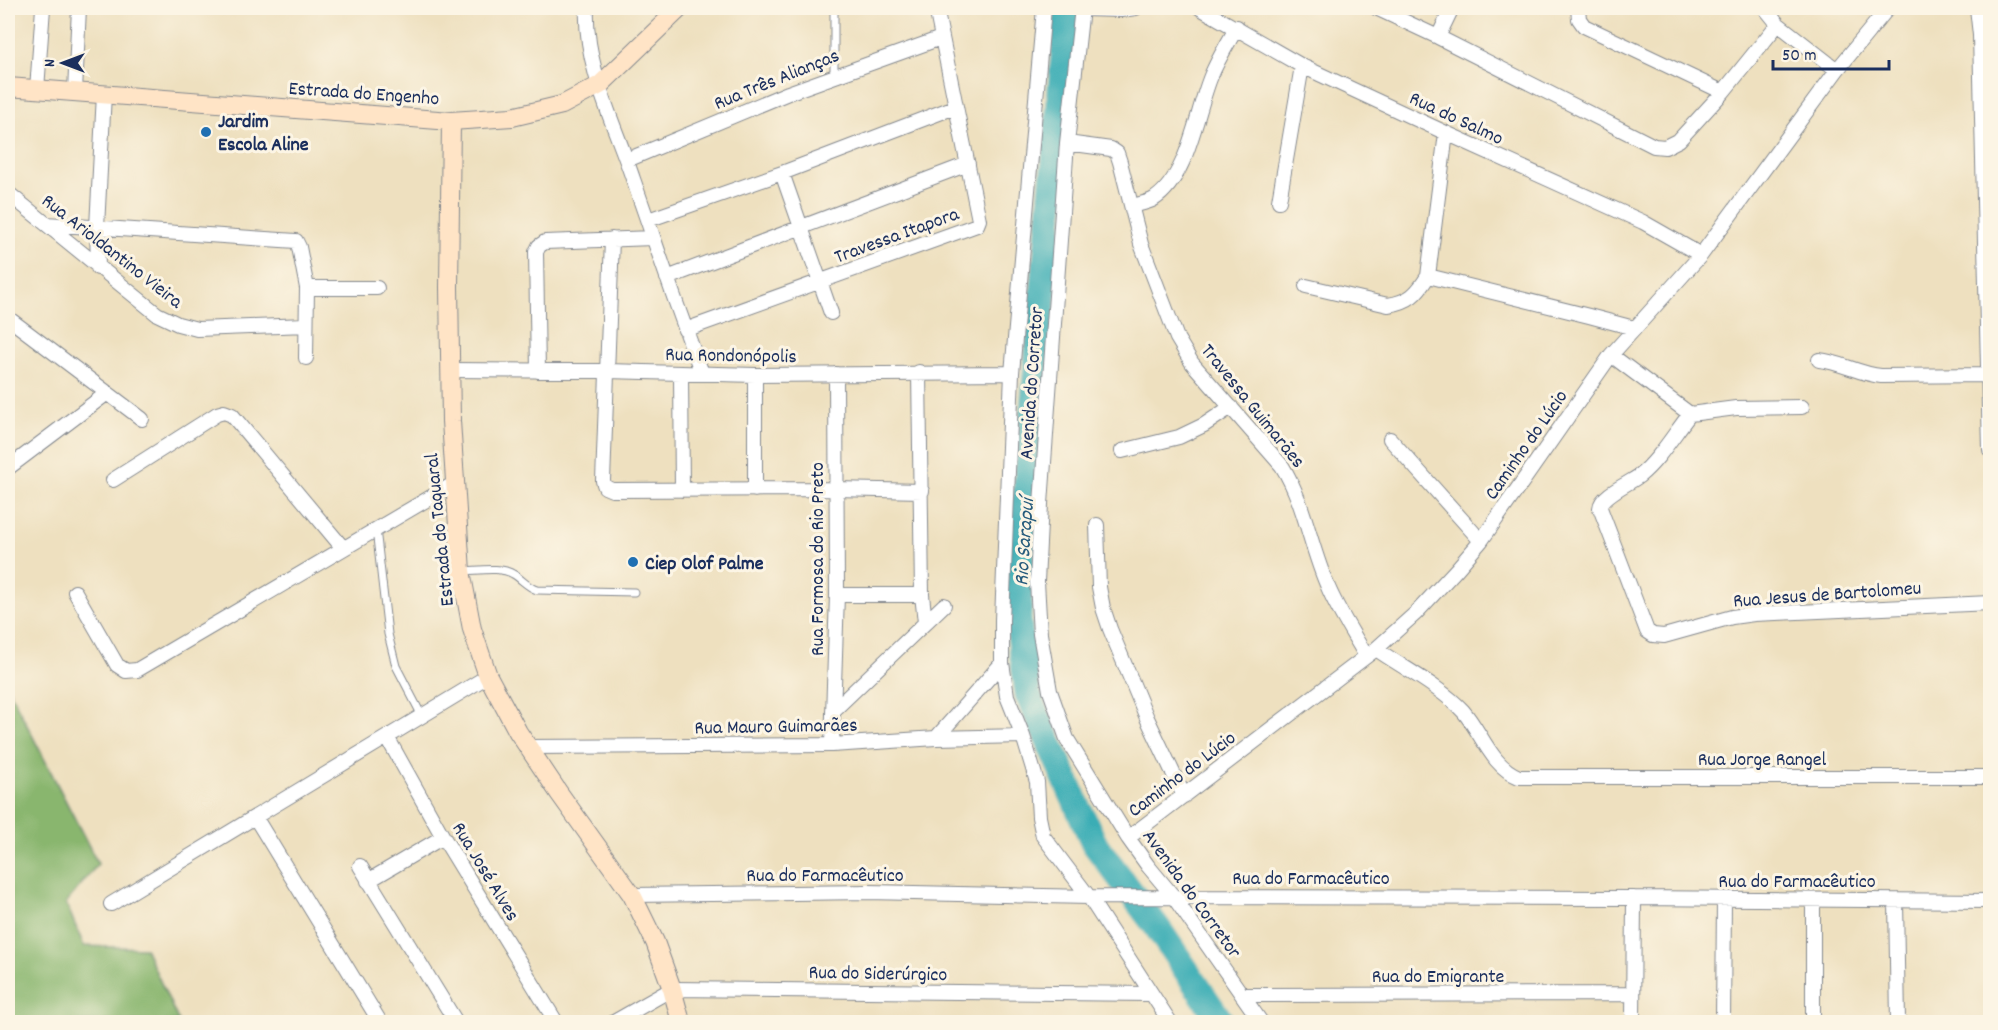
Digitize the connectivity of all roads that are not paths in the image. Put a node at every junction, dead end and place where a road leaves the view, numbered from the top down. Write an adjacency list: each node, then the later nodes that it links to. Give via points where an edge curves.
1 (43, 8): 26 (street)
2 (79, 8): 27 (street)
3 (587, 8): 24 (street, via 589,49)
4 (680, 8): 24 (street, Estrada do Engenho)
5 (834, 8): 23 (lane)
6 (936, 8): 20 (street, Travessa Itapora)
7 (1044, 8): 68 (street, Avenida do Corretor)
8 (1082, 8): 9 (street); 33 (street, Avenida do Corretor)
9 (1136, 8)
10 (1200, 8): 18 (street, Rua do Salmo)
11 (1376, 8): 19 (street)
12 (1452, 8): 19 (street)
13 (1578, 8): 28 (street, via 1584,26)
14 (1765, 8): 17 (street)
15 (1888, 8): 22 (street, Caminho do Lúcio)
16 (1977, 8): 60 (street)
17 (1778, 24): 22 (street); 28 (street)
18 (1237, 27): 21 (street, Rua do Salmo); 39 (street, via 1211,75 1189,146 1174,176 1163,192)
19 (1438, 37): 28 (street, via 1654,146 1665,147 1679,140)
20 (941, 38): 23 (street, Rua Três Alianças); 30 (street, Travessa Itapora)
21 (1302, 66): 32 (street, Rua do Salmo); 38 (street)
22 (1837, 70): 46 (street, Caminho do Lúcio)
23 (834, 75): 34 (street, Rua Três Alianças)
24 (600, 85): 31 (street, Estrada do Engenho, via 562,105 512,117); 34 (street)
25 (8, 87): 26 (street, Estrada do Engenho)
26 (37, 89): 27 (street, Estrada do Engenho)
27 (75, 91): 29 (street, Estrada do Engenho)
28 (1723, 92)
29 (104, 94): 31 (street, Estrada do Engenho); 42 (street)
30 (955, 107): 35 (street, Travessa Itapora); 36 (street)
31 (451, 121): 63 (street, Estrada do Taquaral)
32 (1446, 134): 46 (street, Rua do Salmo, via 1643,222); 48 (street)
33 (1067, 143): 39 (street, Travessa Guimarães, via 1117,153); 114 (street, Avenida do Corretor, via 1037,582 1040,634 1050,691 1067,740)
34 (627, 160): 40 (street)
35 (968, 164): 43 (street); 50 (street, Travessa Itapora, via 977,225)
36 (782, 172): 40 (street); 43 (street)
37 (8, 193): 41 (street, Rua Arioldantino Vieira)
38 (1279, 201)
39 (1132, 207): 74 (street, Travessa Guimarães, via 1141,244 1177,338 1192,363)
40 (648, 219): 44 (street)
41 (46, 224): 42 (street); 47 (street, Rua Arioldantino Vieira)
42 (97, 227): 47 (street); 52 (street, via 296,241)
43 (801, 228): 49 (street); 50 (street)
44 (653, 238): 45 (street); 49 (street)
45 (612, 239): 64 (street, via 545,242 539,246); 65 (street)
46 (1701, 255): 57 (street, Caminho do Lúcio)
47 (98, 268): 56 (street, Rua Arioldantino Vieira, via 157,314 178,324 197,329)
48 (1428, 276): 51 (street, via 1412,298 1388,305); 57 (street)
49 (667, 278): 58 (street)
50 (820, 282): 54 (street); 58 (street, Travessa Itapora)
51 (1306, 286)
52 (307, 288): 53 (street); 56 (street)
53 (377, 288)
54 (831, 313)
55 (8, 318): 73 (street)
56 (306, 326): 61 (street)
57 (1634, 328): 59 (street, Caminho do Lúcio)
58 (686, 330): 67 (street)
59 (1611, 355): 76 (street); 90 (street, Caminho do Lúcio)
60 (1990, 357): 72 (street)
61 (306, 358)
62 (1820, 360): 72 (street, via 1836,361 1868,375)
63 (449, 370): 64 (street, Rua Rondonópolis); 83 (street, Estrada do Taquaral)
64 (538, 371): 65 (street, Rua Rondonópolis)
65 (607, 371): 69 (street, Rua Rondonópolis); 85 (street, via 605,488)
66 (919, 372): 68 (street, Rua Rondonópolis); 70 (street, Rua Rondonópolis); 87 (street)
67 (702, 373): 69 (street, Rua Rondonópolis); 71 (street, Rua Rondonópolis)
68 (1012, 373): 101 (street, Avenida do Corretor)
69 (681, 374): 85 (street)
70 (836, 374): 71 (street, Rua Rondonópolis); 84 (street, Rua Formosa do Rio Preto)
71 (755, 375): 86 (street)
72 (1990, 375): 79 (street)
73 (106, 394): 77 (street); 81 (street)
74 (1231, 407): 80 (street, via 1179,437); 100 (street, Travessa Guimarães, via 1292,482 1328,588)
75 (1802, 407): 76 (street, via 1736,408)
76 (1690, 414): 97 (street, Rua Jesus de Bartolomeu, via 1647,468 1600,504 1647,631 1653,635 1664,636 1754,614)
77 (142, 419)
78 (1390, 439): 90 (street)
79 (1990, 450)
80 (1122, 451)
81 (8, 468)
82 (113, 480): 91 (street, via 224,412 232,415)
83 (455, 483): 89 (street); 92 (street, Estrada do Taquaral)
84 (836, 489): 86 (street); 87 (street); 95 (street, Rua Formosa do Rio Preto)
85 (682, 490): 86 (street)
86 (755, 490)
87 (922, 491): 96 (street)
88 (1097, 525): 111 (street, via 1103,608 1147,718)
89 (376, 529): 91 (street); 104 (lane, via 388,634 396,666)
90 (1481, 541): 100 (street, Caminho do Lúcio, via 1416,613)
91 (343, 548): 93 (street, via 137,670 126,671 117,665)
92 (461, 571): 94 (lane, via 505,571 537,590); 102 (street, Estrada do Taquaral, via 472,628)
93 (75, 592)
94 (634, 592)
95 (837, 595): 96 (street); 103 (street, Rua Formosa do Rio Preto)
96 (922, 595): 99 (street)
97 (1990, 603)
98 (944, 605): 99 (street)
99 (925, 622): 103 (street)
100 (1371, 652): 110 (street, Rua Jorge Rangel, via 1440,692 1462,711 1500,766 1519,777); 111 (street, Caminho do Lúcio)
101 (1002, 663): 105 (street, Avenida do Corretor, via 1007,696); 107 (street)
102 (488, 676): 104 (street); 109 (street, Estrada do Taquaral)
103 (833, 711): 108 (street, Rua Formosa do Rio Preto)
104 (422, 716): 106 (street)
105 (1023, 736): 107 (street, Rua Mauro Guimarães); 119 (street, Avenida do Corretor, via 1037,782 1043,836)
106 (387, 737): 112 (street); 113 (street, Rua José Alves)
107 (936, 738): 108 (street, Rua Mauro Guimarães)
108 (832, 745): 109 (street, Rua Mauro Guimarães)
109 (528, 747): 117 (street, Estrada do Taquaral)
110 (1990, 777)
111 (1184, 796): 114 (street, Caminho do Lúcio)
112 (255, 816): 125 (street); 130 (street)
113 (443, 837): 116 (street); 132 (street, Rua José Alves)
114 (1128, 838): 118 (street, Avenida do Corretor)
115 (360, 866): 116 (street)
116 (369, 882): 131 (street)
117 (632, 895): 119 (street, Rua do Farmacêutico, via 869,892); 126 (street, Estrada do Taquaral)
118 (1173, 896): 119 (street, Rua do Farmacêutico); 120 (street, Rua do Farmacêutico); 129 (street, Avenida do Corretor)
119 (1089, 897): 127 (street, Avenida do Corretor)
120 (1634, 898): 121 (street, Rua do Farmacêutico); 128 (street)
121 (1724, 900): 122 (street, Rua do Farmacêutico); 138 (street)
122 (1813, 900): 123 (street, Rua do Farmacêutico); 139 (street)
123 (1896, 901): 124 (street, Rua do Farmacêutico); 140 (street)
124 (1990, 901)
125 (111, 904)
126 (672, 989): 127 (street, Rua do Siderúrgico); 133 (street); 134 (street, Estrada do Taquaral)
127 (1151, 994): 135 (street, Avenida do Corretor)
128 (1633, 994): 129 (street, Rua do Emigrante); 137 (street)
129 (1242, 995): 136 (street, Avenida do Corretor)
130 (380, 1023)
131 (456, 1023)
132 (556, 1023)
133 (614, 1023)
134 (681, 1023)
135 (1170, 1023)
136 (1260, 1023)
137 (1633, 1023)
138 (1723, 1023)
139 (1813, 1023)
140 (1898, 1023)

